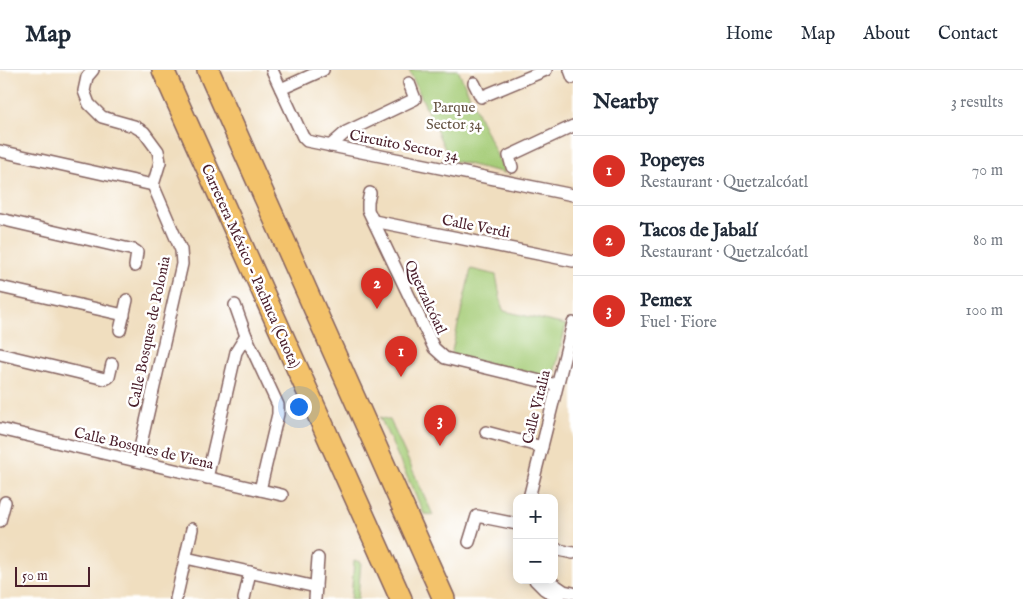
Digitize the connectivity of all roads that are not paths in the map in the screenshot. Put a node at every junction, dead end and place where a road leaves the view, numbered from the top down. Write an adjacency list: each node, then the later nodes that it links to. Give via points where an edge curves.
1 (93, 70): 16 (street, via 87,77 84,91 89,104 102,117 144,132 158,151 160,162)
2 (163, 70): 57 (highway, Carretera México - Pachuca (Cuota))
3 (208, 70): 58 (highway)
4 (272, 70): 11 (street, Circuito Sector 34)
5 (323, 70): 11 (street)
6 (546, 70): 10 (street, via 481,97)
7 (570, 70): 8 (street)
8 (573, 78)
9 (409, 83): 13 (street, via 415,99 346,132)
10 (474, 83)
11 (281, 89): 13 (street, Circuito Sector 34, via 303,137)
12 (573, 126): 15 (street, via 508,156)
13 (330, 146): 18 (street, Circuito Sector 34)
14 (0, 151): 16 (street)
15 (512, 167)
16 (153, 185): 36 (street, Calle Bosques de Polonia, via 181,250 182,264)
17 (370, 193): 20 (street, Quetzalcóatl, via 368,210)
18 (573, 195)
19 (0, 219): 22 (street, via 134,250 137,252)
20 (374, 221): 21 (street, Calle Verdi); 32 (street, Quetzalcóatl, via 439,354)
21 (573, 261)
22 (135, 266)
23 (0, 287): 26 (street)
24 (127, 300): 26 (street)
25 (235, 305): 29 (street)
26 (124, 315): 28 (street)
27 (573, 323): 32 (street, Calle Vitalia)
28 (120, 330)
29 (246, 336): 37 (street, via 236,352); 38 (street, via 278,405)
30 (0, 354): 31 (street, via 105,379 109,377)
31 (112, 364)
32 (557, 385): 35 (street, Calle Vitalia)
33 (0, 429): 36 (street, Calle Bosques de Viena)
34 (486, 432): 35 (street)
35 (542, 447): 40 (street, Calle Vitalia)
36 (137, 461): 37 (street, Calle Bosques de Viena)
37 (207, 478): 38 (street, Calle Bosques de Viena)
38 (260, 490): 39 (street, Calle Bosques de Viena)
39 (282, 494)
40 (531, 494)
41 (7, 502): 42 (street)
42 (0, 521)
43 (513, 523): 45 (street, via 477,516)
44 (192, 529): 48 (street)
45 (469, 542)
46 (558, 550): 47 (street)
47 (573, 553)
48 (186, 558): 50 (street); 55 (street)
49 (318, 558): 53 (street)
50 (250, 572): 53 (street); 56 (street)
51 (539, 584): 54 (street, via 544,590)
52 (552, 584): 54 (street)
53 (316, 593)
54 (564, 595)
55 (176, 599)
56 (244, 599)
57 (402, 599)
58 (444, 599)

